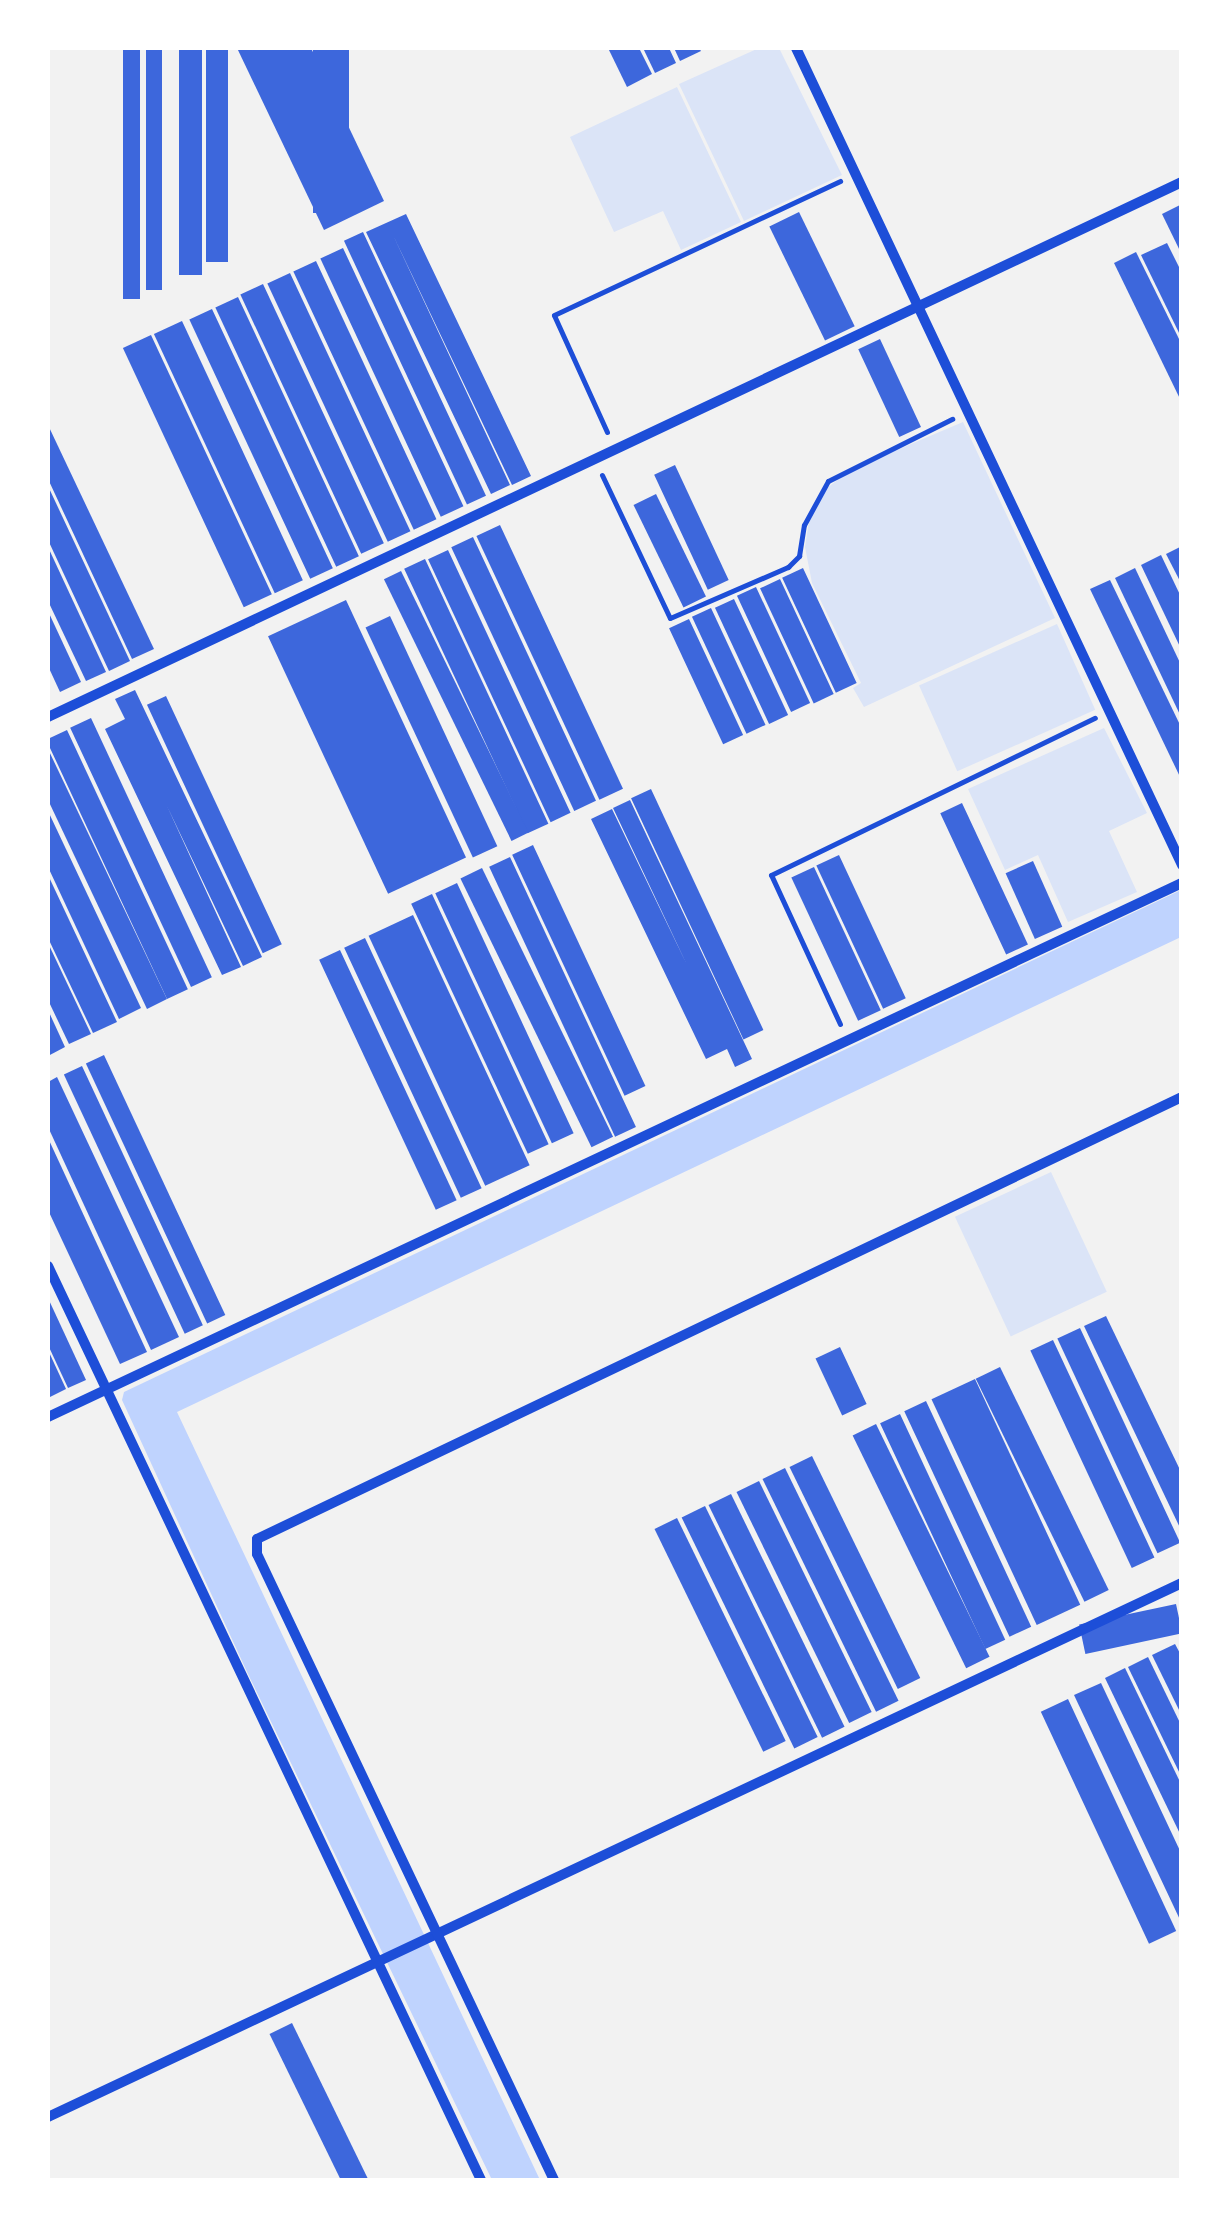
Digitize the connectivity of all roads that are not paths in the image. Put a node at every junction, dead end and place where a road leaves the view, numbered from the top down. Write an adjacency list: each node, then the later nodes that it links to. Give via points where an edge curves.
1 (796, 48): 3 (street)
2 (1182, 182): 3 (street)
3 (920, 306): 4 (street); 5 (street)
4 (48, 717)
5 (1182, 864)
6 (1182, 882): 9 (street)
7 (1182, 1097): 12 (street, via 265,1530 257,1554)
8 (48, 1266): 9 (street)
9 (106, 1390): 10 (street); 13 (street)
10 (48, 1417)
11 (1182, 1583): 12 (street)
12 (437, 1936): 13 (street); 16 (street)
13 (375, 1963): 14 (street); 15 (street)
14 (48, 2117)
15 (481, 2180)
16 (554, 2180)

